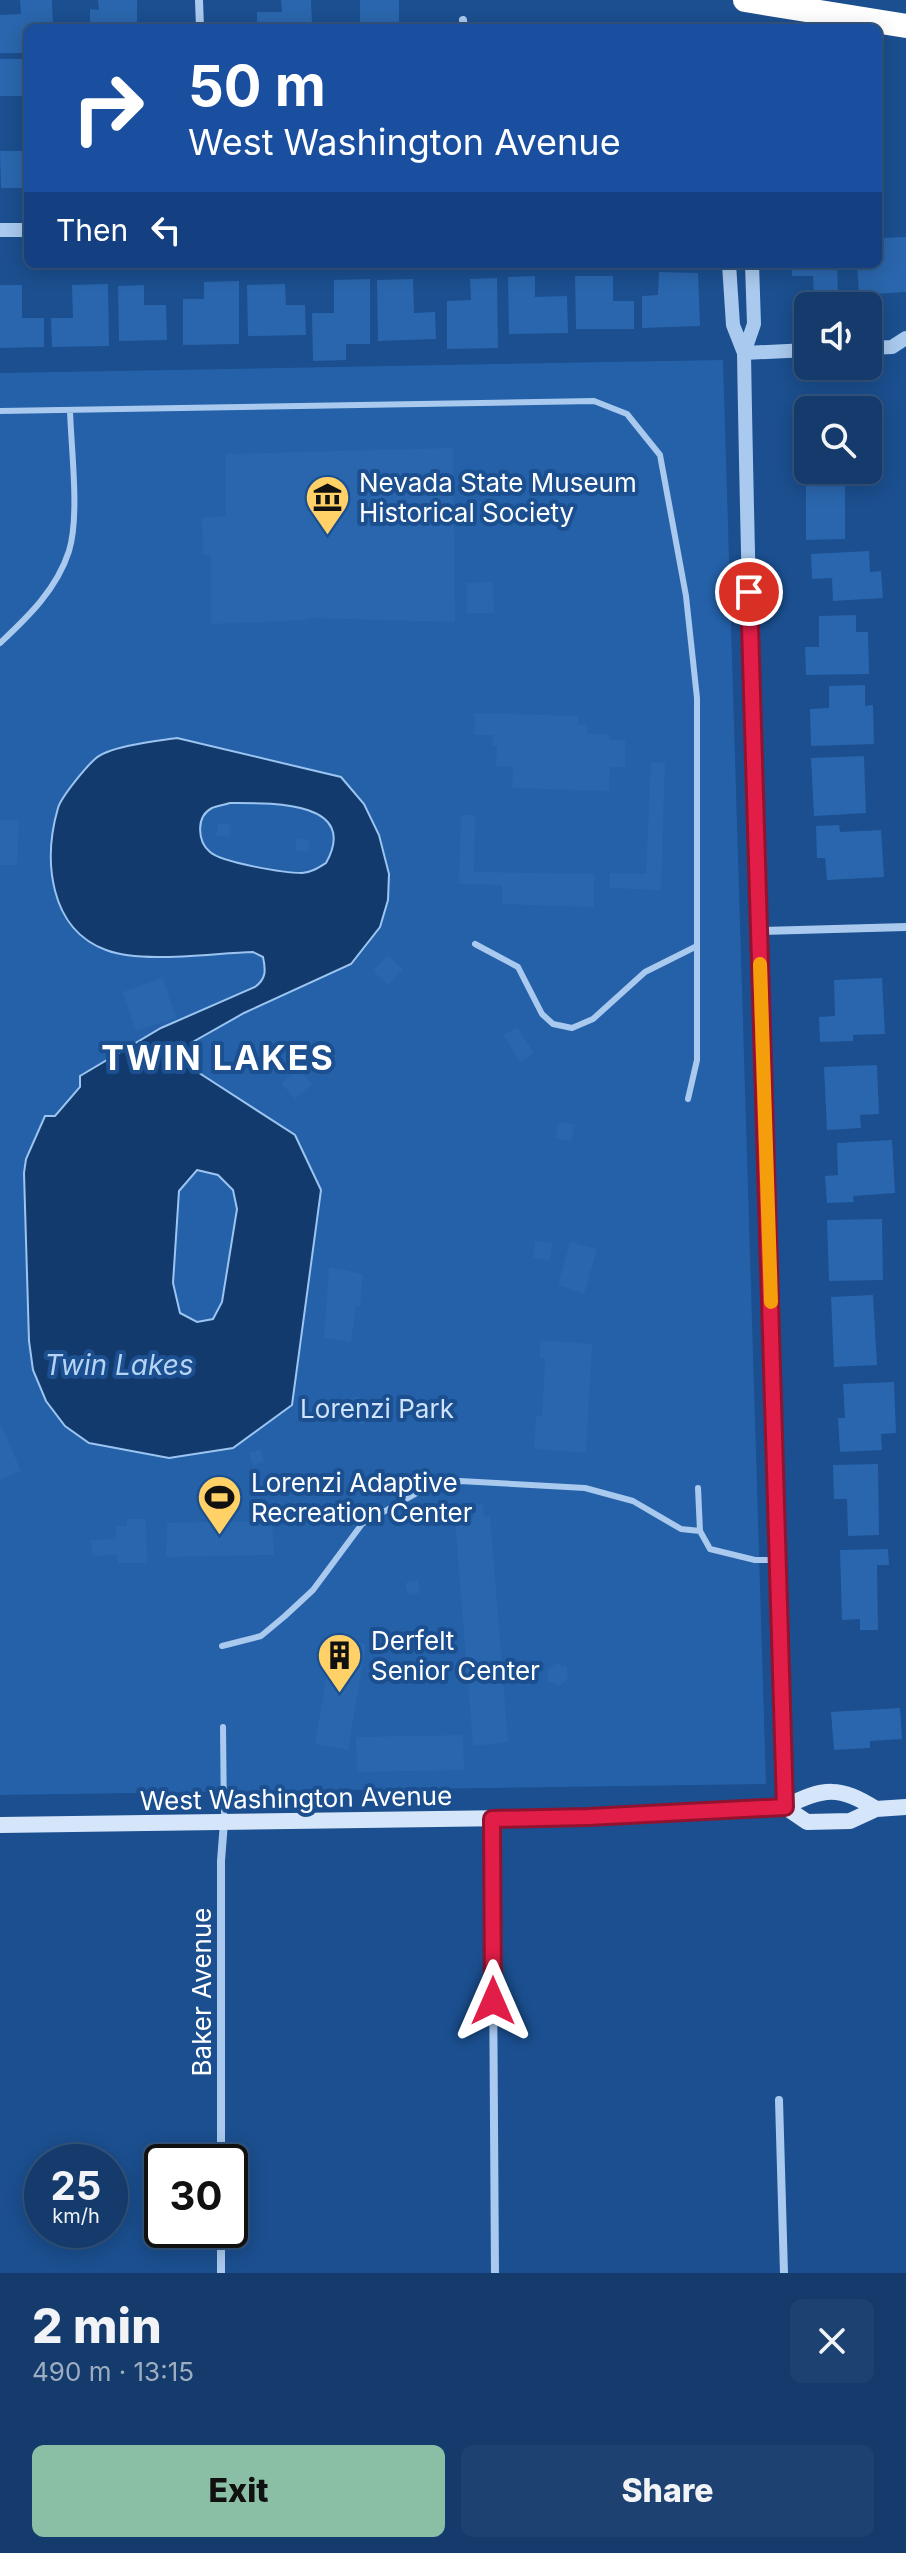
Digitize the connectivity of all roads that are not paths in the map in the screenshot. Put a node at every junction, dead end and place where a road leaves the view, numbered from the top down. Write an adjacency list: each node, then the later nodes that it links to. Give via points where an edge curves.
1 (199, 0): 3 (street)
2 (745, 0): 4 (highway)
3 (200, 24)
4 (906, 26)
5 (0, 230): 6 (street)
6 (24, 230)
7 (729, 268): 12 (street, via 733,325)
8 (752, 268): 12 (street, via 754,324)
9 (906, 338): 10 (street)
10 (899, 350)
11 (794, 351): 12 (street)
12 (744, 353): 17 (street)
13 (70, 410): 14 (lane); 15 (lane, via 69,550 31,615); 19 (lane, via 594,401 627,414 660,455 686,596 697,698)
14 (0, 411)
15 (0, 643)
16 (906, 927): 17 (street)
17 (759, 931): 23 (street)
18 (475, 944): 19 (lane, via 518,967 542,1014 553,1024 572,1028 593,1019 645,972)
19 (695, 947): 20 (lane, via 697,1060)
20 (688, 1099)
21 (698, 1488): 22 (lane)
22 (700, 1531): 23 (lane, via 710,1549); 24 (lane, via 681,1529 633,1501 585,1488 460,1481 417,1493 362,1524 313,1590 285,1616 261,1636)
23 (780, 1560): 26 (street)
24 (222, 1646)
25 (223, 1727): 30 (lane)
26 (785, 1807): 28 (main road, West Washington Avenue, via 807,1822 850,1821); 28 (main road, West Washington Avenue, via 811,1794 851,1793); 29 (main road, West Washington Avenue)
27 (906, 1807): 28 (main road, West Washington Avenue)
28 (876, 1809)
29 (492, 1819): 30 (main road, West Washington Avenue); 36 (street)
30 (224, 1822): 31 (main road, West Washington Avenue); 33 (street, Baker Avenue)
31 (0, 1825)
32 (779, 2100): 37 (street)
33 (221, 2144)
34 (221, 2248): 35 (street)
35 (221, 2273)
36 (495, 2273)
37 (784, 2273)

